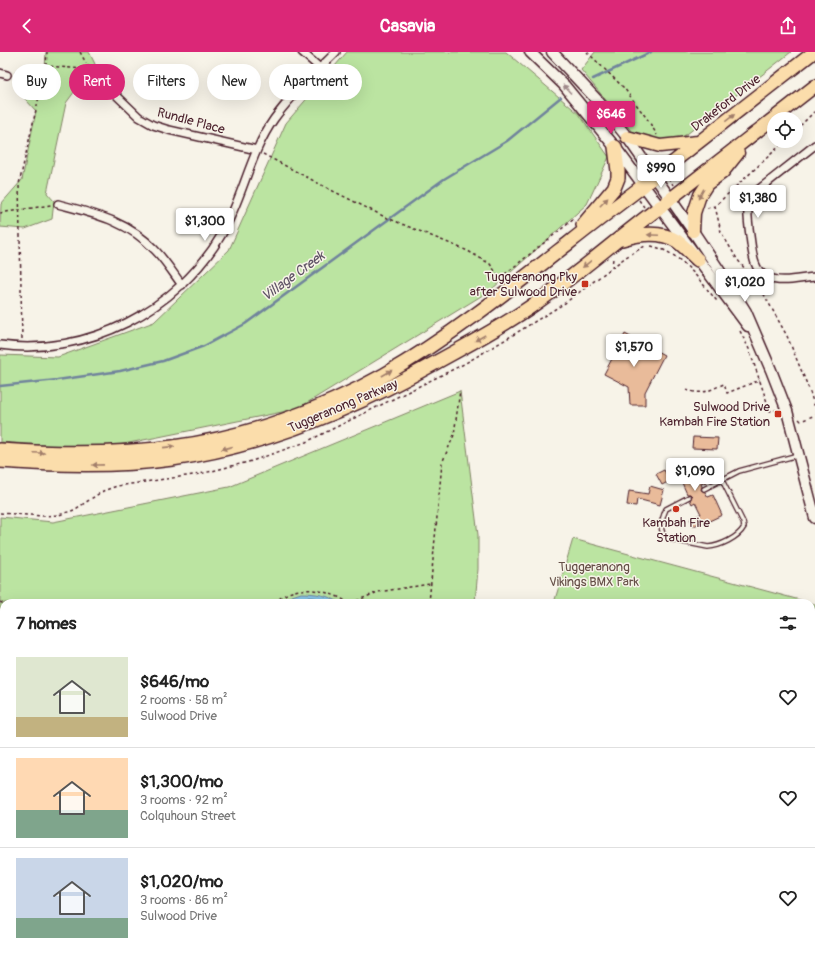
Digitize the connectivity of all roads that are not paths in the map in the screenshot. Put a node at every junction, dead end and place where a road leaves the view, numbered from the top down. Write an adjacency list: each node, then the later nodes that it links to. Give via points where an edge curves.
1 (302, 52): 6 (street)
2 (336, 52): 7 (street)
3 (530, 52): 15 (main road, one-way to 3, via 564,85)
4 (552, 52): 12 (main road)
5 (814, 52): 13 (highway, Drakeford Drive, one-way to 5)
6 (316, 64)
7 (324, 64)
8 (815, 86): 11 (highway)
9 (122, 100): 16 (street, Rundle Place, via 153,125)
10 (289, 100): 16 (street)
11 (754, 134): 20 (highway); 21 (highway, one-way to 21, via 722,173 703,190 694,213)
12 (627, 137): 13 (highway, via 657,146); 17 (main road)
13 (700, 142): 17 (highway, Drakeford Drive)
14 (815, 145): 25 (street, via 758,190 750,199 748,210 754,262 758,270 773,280)
15 (615, 147): 18 (main road); 23 (highway, one-way to 15, via 614,188 618,178)
16 (257, 150): 26 (street, via 234,210 222,233 200,265)
17 (655, 176): 18 (highway, Drakeford Drive); 20 (main road)
18 (639, 189): 20 (main road); 23 (highway, Tuggeranong Parkway)
19 (58, 204): 26 (street, via 110,219 127,227 156,250)
20 (660, 207): 21 (main road); 22 (highway, Tuggeranong Parkway); 24 (main road)
21 (693, 231): 28 (main road, via 740,302)
22 (617, 240): 24 (highway, one-way to 22, via 677,242 662,235 643,235); 31 (highway, Tuggeranong Parkway, one-way to 31, via 566,282 502,325 396,385 308,423 224,449 171,459 78,465)
23 (570, 242): 29 (highway, Tuggeranong Parkway, one-way to 23, via 91,454 173,447 242,433 302,413 356,390 410,360 503,295)
24 (698, 260): 28 (main road)
25 (815, 277)
26 (182, 285): 27 (street, via 149,310 101,334 76,342 50,346)
27 (0, 345)
28 (761, 346): 30 (main road, via 787,411)
29 (0, 450)
30 (799, 454): 32 (lane, via 739,471); 35 (main road)
31 (0, 461)
32 (722, 480): 33 (lane); 34 (lane, via 743,522 744,527 739,534 713,547 668,539 664,536 661,525 666,509)
33 (704, 489)
34 (689, 497)
35 (815, 518)

